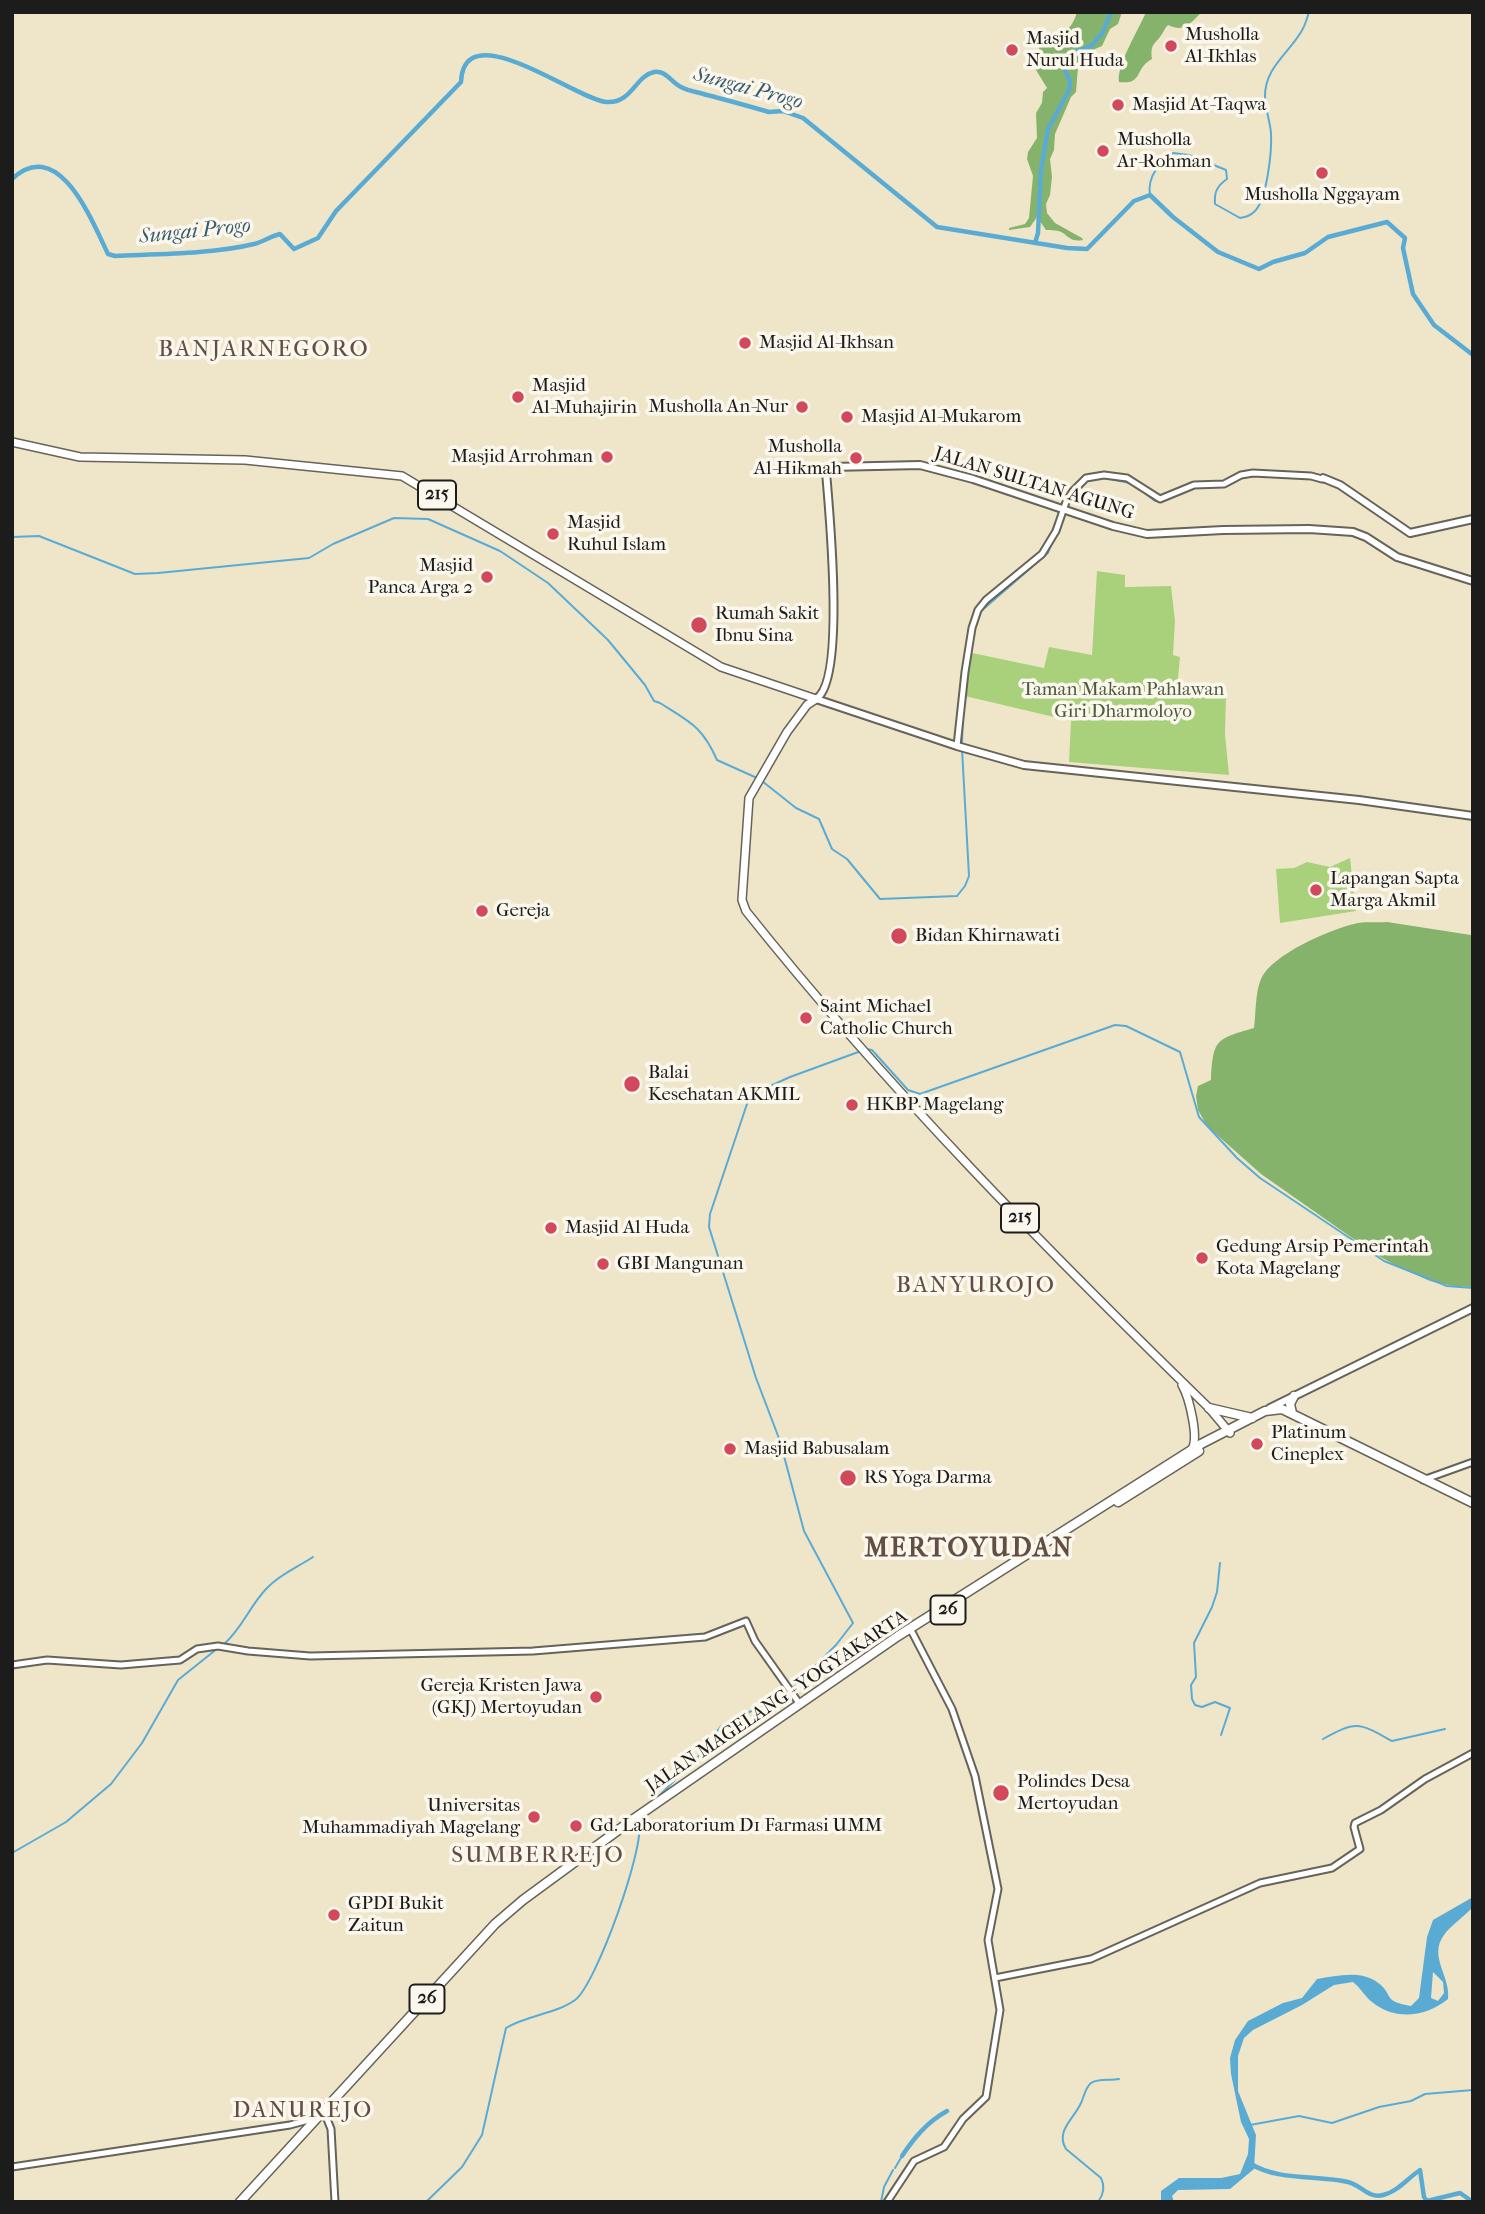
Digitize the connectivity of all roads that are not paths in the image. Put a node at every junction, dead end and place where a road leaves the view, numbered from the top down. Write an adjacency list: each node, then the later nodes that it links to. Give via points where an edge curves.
1 (12, 442): 6 (main road, 215, via 80,457 239,459 402,476 721,667)
2 (1323, 479): 3 (street, via 1253,473 1224,484 1194,485 1160,499 1127,478 1100,475 1084,480 1068,498); 4 (main road, via 1340,485 1410,533)
3 (1066, 509): 5 (main road, JALAN SULTAN AGUNG, via 1147,534 1239,529 1353,533 1397,557); 6 (main road, JALAN SULTAN AGUNG, via 920,465 827,469 834,610 824,690); 7 (street, via 1042,554 978,610 965,672)
4 (1473, 519)
5 (1473, 581)
6 (816, 699): 7 (main road); 10 (main road, 215, via 787,732 748,805 743,903 863,1049)
7 (959, 746): 8 (main road, via 1040,767)
8 (1473, 816)
9 (1473, 1308): 11 (main road)
10 (1191, 1396): 12 (main road, 215); 17 (main road)
11 (1294, 1396): 13 (main road); 13 (highway)
12 (1209, 1408): 15 (highway); 16 (main road, 215)
13 (1284, 1410): 14 (highway, 26); 19 (highway, 26)
14 (1266, 1413): 15 (highway, JALAN MAGELANG - YOGYAKARTA / 26); 16 (highway, JALAN MAGELANG - YOGYAKARTA / 26)
15 (1252, 1418): 16 (highway, JALAN MAGELANG - YOGYAKARTA / 26)
16 (1229, 1431): 17 (highway, JALAN MAGELANG - YOGYAKARTA / 26)
17 (1197, 1446): 21 (highway, JALAN MAGELANG - YOGYAKARTA / 26); 23 (highway, JALAN MAGELANG - YOGYAKARTA / 26)
18 (1473, 1462): 19 (street)
19 (1421, 1481): 20 (highway, 26)
20 (1473, 1505)
21 (912, 1632): 25 (highway, JALAN MAGELANG - YOGYAKARTA / 26); 27 (street, via 952,1709 975,1776 998,1889 988,1938)
22 (12, 1665): 23 (street, via 47,1660 121,1665 180,1660 197,1649 221,1646 310,1656 533,1651 710,1637 746,1621)
23 (799, 1703): 25 (highway, JALAN MAGELANG - YOGYAKARTA / 26)
24 (1473, 1753): 27 (street, via 1355,1823 1360,1850 1335,1867 1260,1883 1091,1959)
25 (670, 1795): 26 (highway, JALAN MAGELANG - YOGYAKARTA / 26)
26 (548, 1885): 28 (highway, JALAN MAGELANG - YOGYAKARTA / 26, via 507,1920); 29 (highway, JALAN MAGELANG - YOGYAKARTA / 26, via 503,1916)
27 (995, 1978): 33 (street, via 1000,2017 986,2097 944,2147 914,2161)
28 (326, 2113): 31 (highway, JALAN MAGELANG - YOGYAKARTA / 26); 32 (street)
29 (316, 2118): 30 (street); 31 (highway, JALAN MAGELANG - YOGYAKARTA / 26)
30 (12, 2167)
31 (242, 2202)
32 (335, 2202)
33 (887, 2202)

